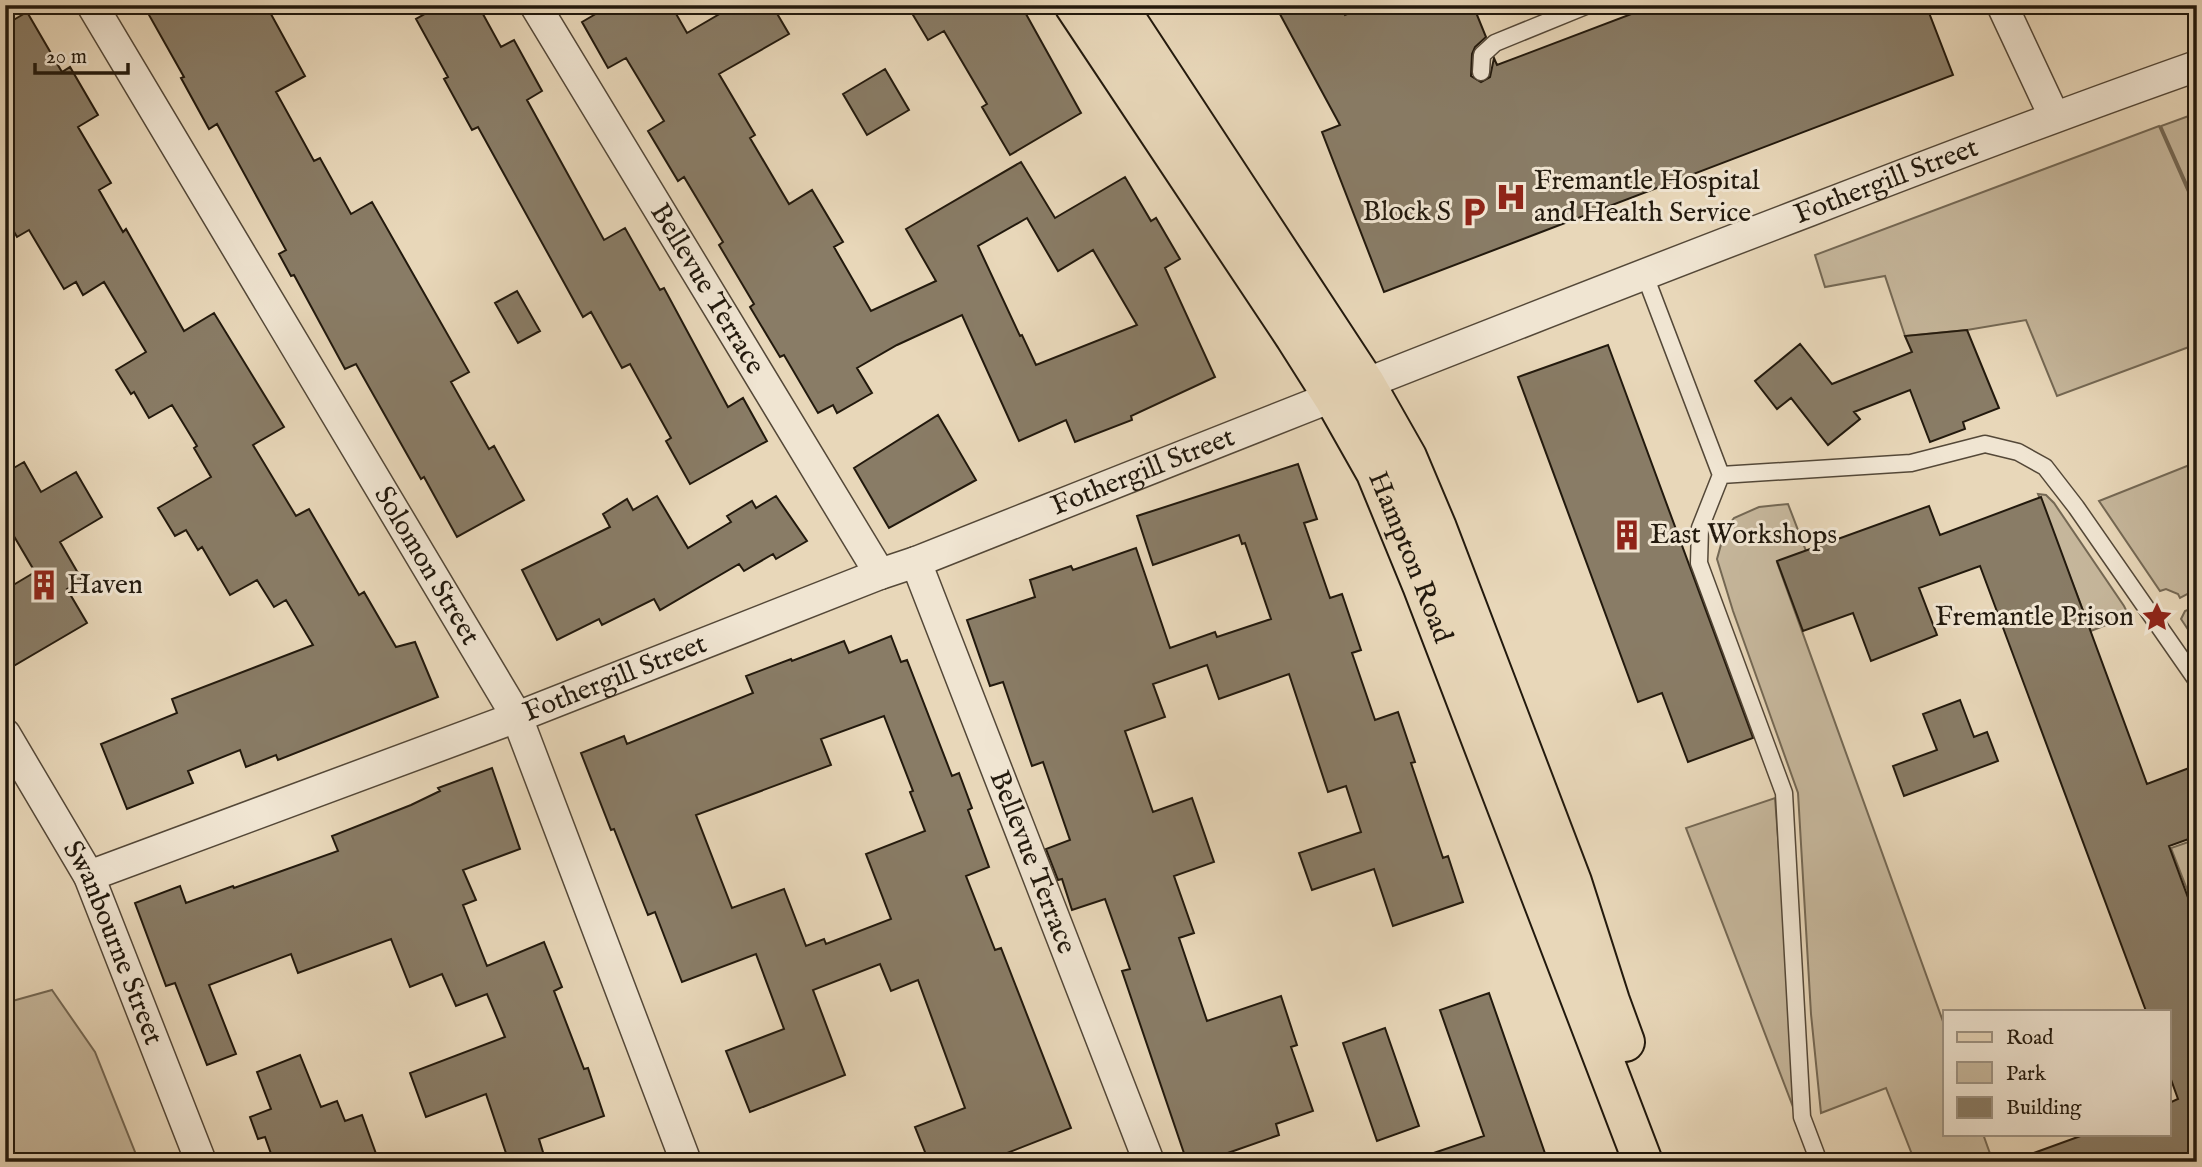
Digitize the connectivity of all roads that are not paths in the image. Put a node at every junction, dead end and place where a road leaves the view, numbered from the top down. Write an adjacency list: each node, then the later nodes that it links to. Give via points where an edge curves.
1 (92, 5): 16 (street, Solomon Street)
2 (535, 5): 14 (street, Bellevue Terrace)
3 (1074, 5): 11 (main road, Hampton Road)
4 (1117, 5): 11 (main road, Hampton Road)
5 (1588, 5): 8 (lane, via 1495,43 1482,55)
6 (2001, 5): 9 (street)
7 (2197, 66): 9 (street, Fothergill Street)
8 (1481, 72)
9 (2054, 116): 10 (street, Fothergill Street)
10 (1644, 273): 11 (street, Fothergill Street); 12 (lane)
11 (1349, 390): 13 (street, Fothergill Street); 22 (main road, Hampton Road, via 1376,473); 23 (main road, Hampton Road, via 1407,457 1437,528 1572,882 1610,1001)
12 (1721, 475): 15 (lane, via 1911,463 1985,444 2018,452 2045,467); 24 (lane, via 1700,528 1699,563 1784,793 1802,1118)
13 (916, 562): 14 (street, Fothergill Street); 21 (street, Bellevue Terrace)
14 (880, 574): 16 (street, Fothergill Street)
15 (2197, 681)
16 (517, 717): 18 (street, Fothergill Street); 20 (street, Solomon Street)
17 (5, 734): 18 (street, Swanbourne Street)
18 (89, 876): 19 (street, Swanbourne Street)
19 (201, 1162)
20 (686, 1162)
21 (1149, 1162)
22 (1643, 1162)
23 (1671, 1162)
24 (1819, 1162)

